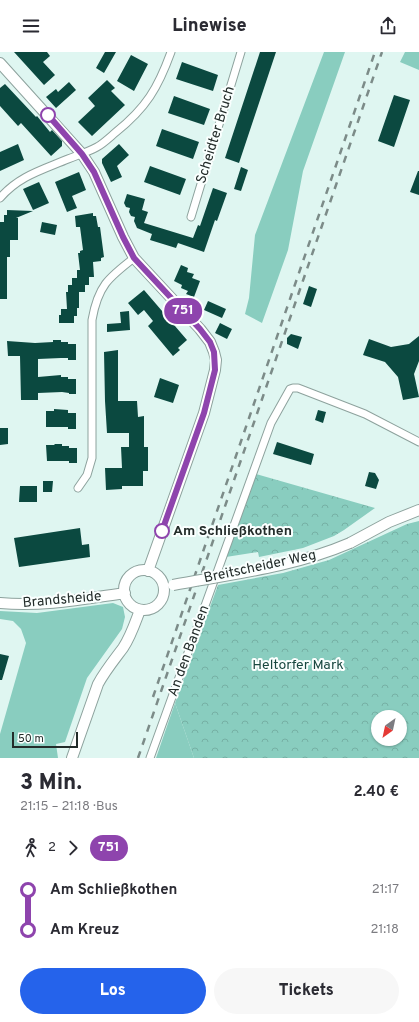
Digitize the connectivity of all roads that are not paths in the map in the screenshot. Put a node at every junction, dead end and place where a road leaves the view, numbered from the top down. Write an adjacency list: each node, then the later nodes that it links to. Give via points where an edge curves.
1 (171, 52): 4 (street, via 157,86 138,113 97,146)
2 (242, 52): 6 (street, Scheidter Bruch)
3 (0, 63): 4 (street)
4 (82, 154): 5 (street, via 28,176); 7 (street, via 94,172)
5 (0, 198)
6 (192, 217)
7 (134, 258): 9 (street, via 113,274 100,291 94,306 92,458 87,475); 11 (street, via 210,342 216,360 204,413)
8 (419, 442): 17 (street, An den Banden, via 365,414 298,388 290,390 271,423)
9 (78, 488)
10 (419, 510): 12 (street, Breitscheider Weg, bridge, via 328,553 295,562)
11 (148, 571): 12 (street); 13 (street, via 141,570 130,576)
12 (169, 586): 15 (street, via 155,607)
13 (124, 593): 14 (street, Brandsheide, via 60,603); 15 (street, via 130,604)
14 (0, 603)
15 (140, 610): 16 (street, via 130,636 98,684)
16 (72, 758)
17 (150, 758)

